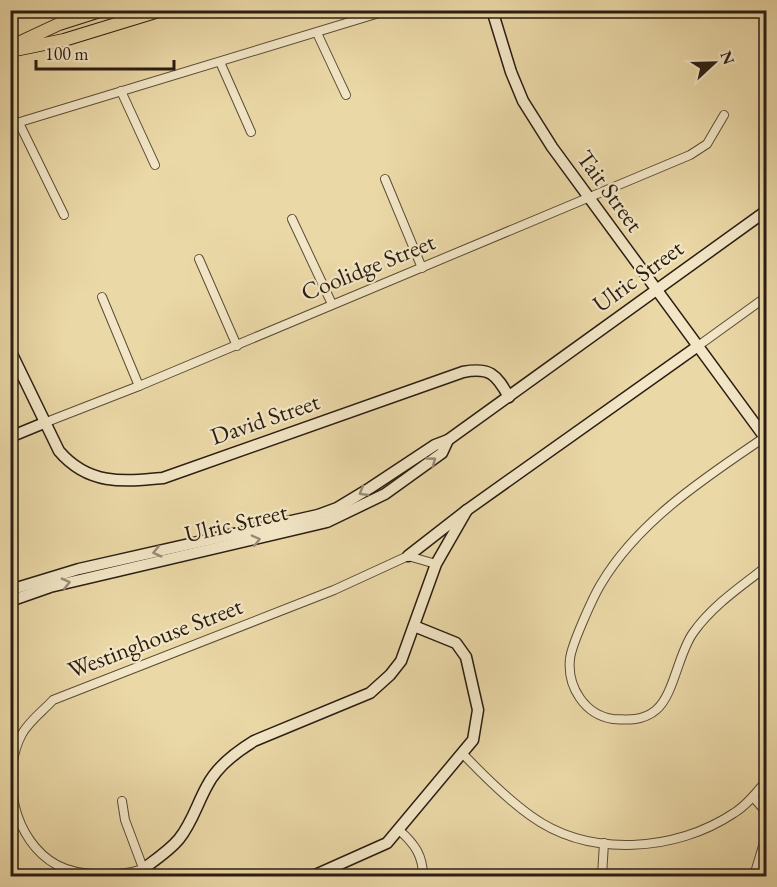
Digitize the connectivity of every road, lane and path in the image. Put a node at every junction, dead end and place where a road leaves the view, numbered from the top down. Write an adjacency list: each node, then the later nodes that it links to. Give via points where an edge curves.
1 (103, 10): 6 (main road, via 59,24)
2 (162, 10): 6 (main road, via 64,40)
3 (389, 10): 5 (street)
4 (492, 10): 16 (street, Tait Street, via 523,101)
5 (317, 33): 7 (street); 9 (street)
6 (10, 49)
7 (220, 62): 8 (street); 13 (street)
8 (121, 91): 11 (street); 14 (street)
9 (346, 95)
10 (724, 115): 16 (street, Coolidge Street, via 707,144 690,156)
11 (19, 123): 12 (street); 18 (street)
12 (10, 125)
13 (251, 132)
14 (155, 165)
15 (385, 179): 21 (street)
16 (587, 196): 21 (street, Coolidge Street); 22 (street, Tait Street)
17 (766, 211): 22 (street, Ulric Street)
18 (63, 215)
19 (292, 219): 25 (street)
20 (199, 259): 26 (street)
21 (422, 268): 25 (street, Coolidge Street)
22 (656, 289): 27 (street, Tait Street); 30 (street, Ulric Street)
23 (102, 297): 29 (street)
24 (766, 297): 27 (street)
25 (332, 304): 26 (street, Coolidge Street)
26 (237, 346): 29 (street, Coolidge Street)
27 (698, 346): 33 (street, Tait Street); 35 (street)
28 (10, 350): 31 (street, David Street)
29 (139, 386): 31 (street, Coolidge Street)
30 (509, 397): 31 (street, David Street, via 495,375 481,369 463,372 163,478 131,481 98,478 70,465); 34 (street, Ulric Street)
31 (44, 423): 32 (street, Coolidge Street)
32 (10, 437)
33 (766, 438): 38 (street, via 662,513 634,539 601,584 570,658 570,678 576,694 603,717 630,720 657,710 692,634 728,596)
34 (448, 440): 39 (street, Ulric Street, one-way to 39, via 337,508 318,515 79,569); 40 (street, Ulric Street, one-way to 34, via 50,587 327,522 385,494 442,453)
35 (467, 510): 36 (street); 37 (street)
36 (408, 556): 37 (street); 50 (street, Westinghouse Street, via 334,590 53,700 28,725 12,759 13,802 31,841 57,865 88,874)
37 (436, 564): 41 (street)
38 (766, 567)
39 (10, 590)
40 (10, 601)
41 (414, 626): 42 (street, via 456,643 466,657 478,710 473,740); 50 (street, via 401,661 370,693 254,741 224,764 208,784 193,819 177,841)
42 (463, 754): 47 (street); 49 (street, via 532,817 568,835)
43 (766, 781): 44 (street)
44 (753, 797): 46 (street); 49 (street, via 717,823 684,836 660,843)
45 (122, 801): 50 (street)
46 (766, 812)
47 (399, 830): 51 (street, via 380,848); 52 (street, via 418,851)
48 (766, 836): 54 (street)
49 (604, 843): 53 (street)
50 (144, 873)
51 (313, 876)
52 (423, 876)
53 (602, 876)
54 (754, 876)

